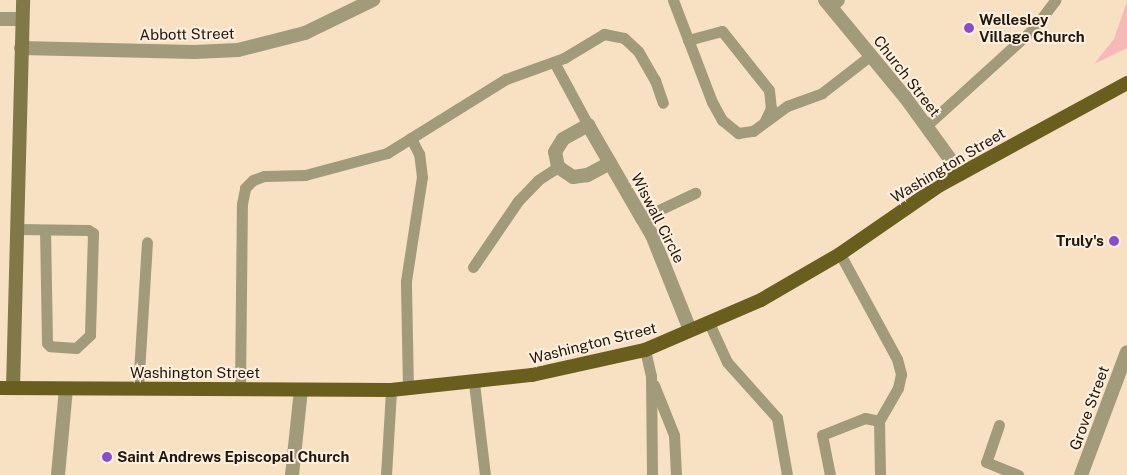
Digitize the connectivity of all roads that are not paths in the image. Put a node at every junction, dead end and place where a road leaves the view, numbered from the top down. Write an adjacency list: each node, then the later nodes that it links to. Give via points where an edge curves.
1 (23, 0): 7 (main road)
2 (373, 0): 9 (street, Abbott Street, via 305,33 272,44 238,50)
3 (673, 0): 8 (lane)
4 (1055, 0): 16 (lane, via 1035,27)
5 (831, 2): 10 (street, Church Street)
6 (0, 19): 7 (street)
7 (22, 19): 9 (main road)
8 (688, 40): 14 (lane, via 708,94 727,126 743,134); 14 (lane, via 722,31 769,90 771,108)
9 (21, 48): 23 (main road)
10 (871, 55): 14 (lane, via 822,93 787,106); 16 (street, Church Street)
11 (554, 62): 13 (lane, via 597,36 617,35 638,51 655,80); 15 (lane); 17 (lane, via 506,79)
12 (1127, 83): 20 (main road, Washington Street)
13 (663, 103)
14 (763, 124)
15 (588, 125): 18 (street, Wiswall Circle); 19 (street, via 560,142 556,152)
16 (926, 126): 20 (street, Church Street)
17 (411, 138): 37 (lane, via 365,161 305,175 264,176 245,188 242,204); 38 (lane, via 419,154 422,177 406,281)
18 (610, 163): 19 (street, via 580,178 569,176); 22 (street, Wiswall Circle)
19 (558, 167): 27 (lane, via 538,180 518,202)
20 (961, 174): 26 (main road, Washington Street)
21 (695, 193): 22 (lane)
22 (642, 218): 29 (street, Wiswall Circle, via 662,256)
23 (17, 229): 24 (lane); 34 (main road)
24 (45, 230): 24 (lane, via 88,230 92,233 90,335 76,348 50,346 47,342)
25 (147, 242): 36 (lane)
26 (840, 254): 28 (main road, Washington Street, via 761,300); 41 (lane, via 897,359 901,374 898,388)
27 (473, 267)
28 (709, 322): 29 (main road, Washington Street); 49 (lane, via 727,362 777,418)
29 (690, 330): 30 (main road, Washington Street)
30 (645, 350): 32 (lane); 33 (main road, Washington Street, via 574,367)
31 (1127, 352): 53 (street, Grove Street)
32 (652, 376): 47 (lane); 48 (lane, via 674,435)
33 (474, 384): 38 (main road, Washington Street); 46 (lane)
34 (7, 388): 35 (main road, Washington Street)
35 (66, 389): 36 (main road, Washington Street); 43 (street)
36 (138, 389): 37 (main road, Washington Street)
37 (240, 389): 39 (main road, Washington Street)
38 (408, 389): 40 (main road, Washington Street)
39 (301, 390): 40 (main road, Washington Street); 44 (street)
40 (391, 390): 45 (lane)
41 (879, 421): 50 (lane, via 865,418 822,435); 51 (lane)
42 (999, 425): 52 (lane, via 986,462)
43 (58, 475)
44 (292, 475)
45 (386, 475)
46 (486, 475)
47 (652, 475)
48 (676, 475)
49 (787, 475)
50 (830, 475)
51 (880, 475)
52 (1019, 475)
53 (1082, 475)

